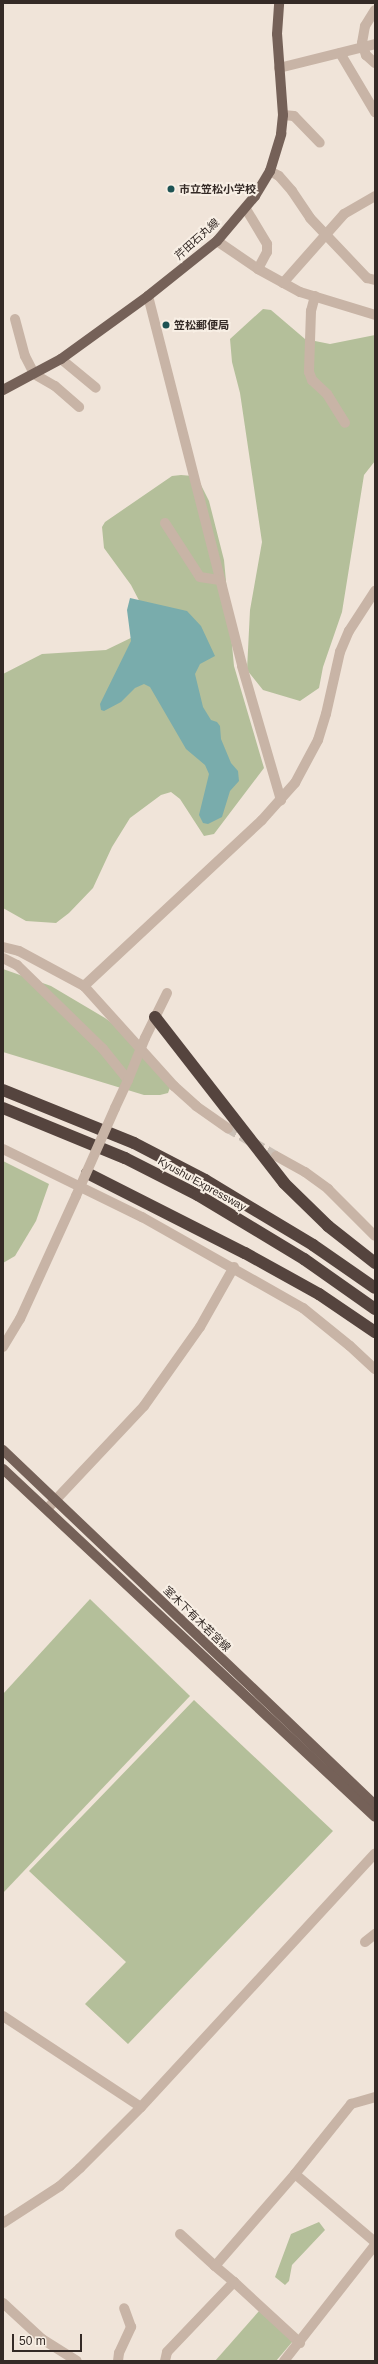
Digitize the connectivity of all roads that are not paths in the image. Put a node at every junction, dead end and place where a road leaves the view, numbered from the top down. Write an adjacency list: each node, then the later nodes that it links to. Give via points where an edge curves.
1 (279, 3): 7 (main road, 芹田石丸線)
2 (375, 10): 4 (street, via 365,26)
3 (375, 44): 4 (street)
4 (362, 48): 5 (street); 6 (street)
5 (340, 53): 7 (street); 8 (street)
6 (375, 63)
7 (279, 68): 9 (main road, 芹田石丸線)
8 (375, 112)
9 (283, 115): 10 (street, via 294,116); 11 (main road, 芹田石丸線, via 281,134)
10 (320, 143)
11 (270, 171): 13 (main road, 芹田石丸線); 14 (street, via 279,176 310,218)
12 (375, 196): 14 (street, via 344,214)
13 (246, 209): 15 (main road, 芹田石丸線); 16 (street, via 266,244 267,252)
14 (327, 234): 17 (street, via 368,278); 18 (street)
15 (217, 241): 16 (street); 19 (main road, 芹田石丸線)
16 (258, 269): 18 (street)
17 (375, 280)
18 (283, 283): 20 (street)
19 (148, 296): 23 (main road, 芹田石丸線); 30 (street)
20 (315, 296): 21 (street); 28 (street, via 311,311 309,372 312,380 328,394)
21 (375, 315)
22 (14, 319): 24 (street, via 25,356)
23 (61, 359): 24 (main road, 芹田石丸線); 25 (street)
24 (34, 374): 26 (main road, 芹田石丸線); 27 (street, via 55,386)
25 (96, 388)
26 (3, 390)
27 (79, 407)
28 (344, 423)
29 (165, 523): 30 (street, via 200,577)
30 (220, 580): 32 (street)
31 (375, 591): 32 (street, via 358,614 340,652 318,740 307,764)
32 (281, 800): 35 (street)
33 (3, 947): 35 (street, via 19,951)
34 (3, 958): 38 (street, via 17,966 97,1043)
35 (84, 986): 41 (street, via 174,1086 196,1106)
36 (167, 993): 37 (street)
37 (155, 1017): 38 (street, bridge); 46 (highway, via 284,1183 328,1226)
38 (128, 1080): 44 (street, bridge)
39 (3, 1090): 48 (highway, Kyushu Expressway, via 134,1143 205,1180 313,1245)
40 (3, 1108): 49 (highway, Kyushu Expressway, via 125,1158 198,1195 304,1258)
41 (228, 1128)
42 (3, 1149): 47 (street, via 142,1217)
43 (276, 1156): 45 (street, via 306,1172 328,1189)
44 (87, 1173): 50 (highway, via 245,1253 319,1294); 51 (street, bridge, via 20,1319)
45 (375, 1236)
46 (375, 1263)
47 (234, 1267): 52 (street, via 303,1308); 55 (street, via 200,1327 144,1406)
48 (375, 1288)
49 (375, 1309)
50 (375, 1332)
51 (3, 1348)
52 (375, 1369)
53 (3, 1450): 55 (main road, 室木下有木若宮線)
54 (3, 1469): 56 (main road, 室木下有木若宮線)
55 (56, 1500): 56 (street); 57 (main road, 室木下有木若宮線)
56 (47, 1510): 58 (main road, 室木下有木若宮線)
57 (375, 1805)
58 (375, 1818)
59 (375, 1853): 64 (street)
60 (375, 1934): 61 (street)
61 (365, 1942)
62 (3, 2016): 64 (street)
63 (375, 2097): 65 (street, via 351,2104)
64 (142, 2107): 66 (street, via 60,2186)
65 (295, 2174): 68 (street); 69 (street)
66 (3, 2223)
67 (180, 2234): 69 (street)
68 (375, 2244): 73 (street)
69 (215, 2266): 70 (street)
70 (234, 2282): 73 (street); 76 (street, via 167,2352)
71 (3, 2303): 74 (street, via 42,2339)
72 (124, 2308): 75 (street, via 131,2326)
73 (300, 2343): 77 (street)
74 (77, 2361)
75 (118, 2361)
76 (165, 2361)
77 (284, 2361)

